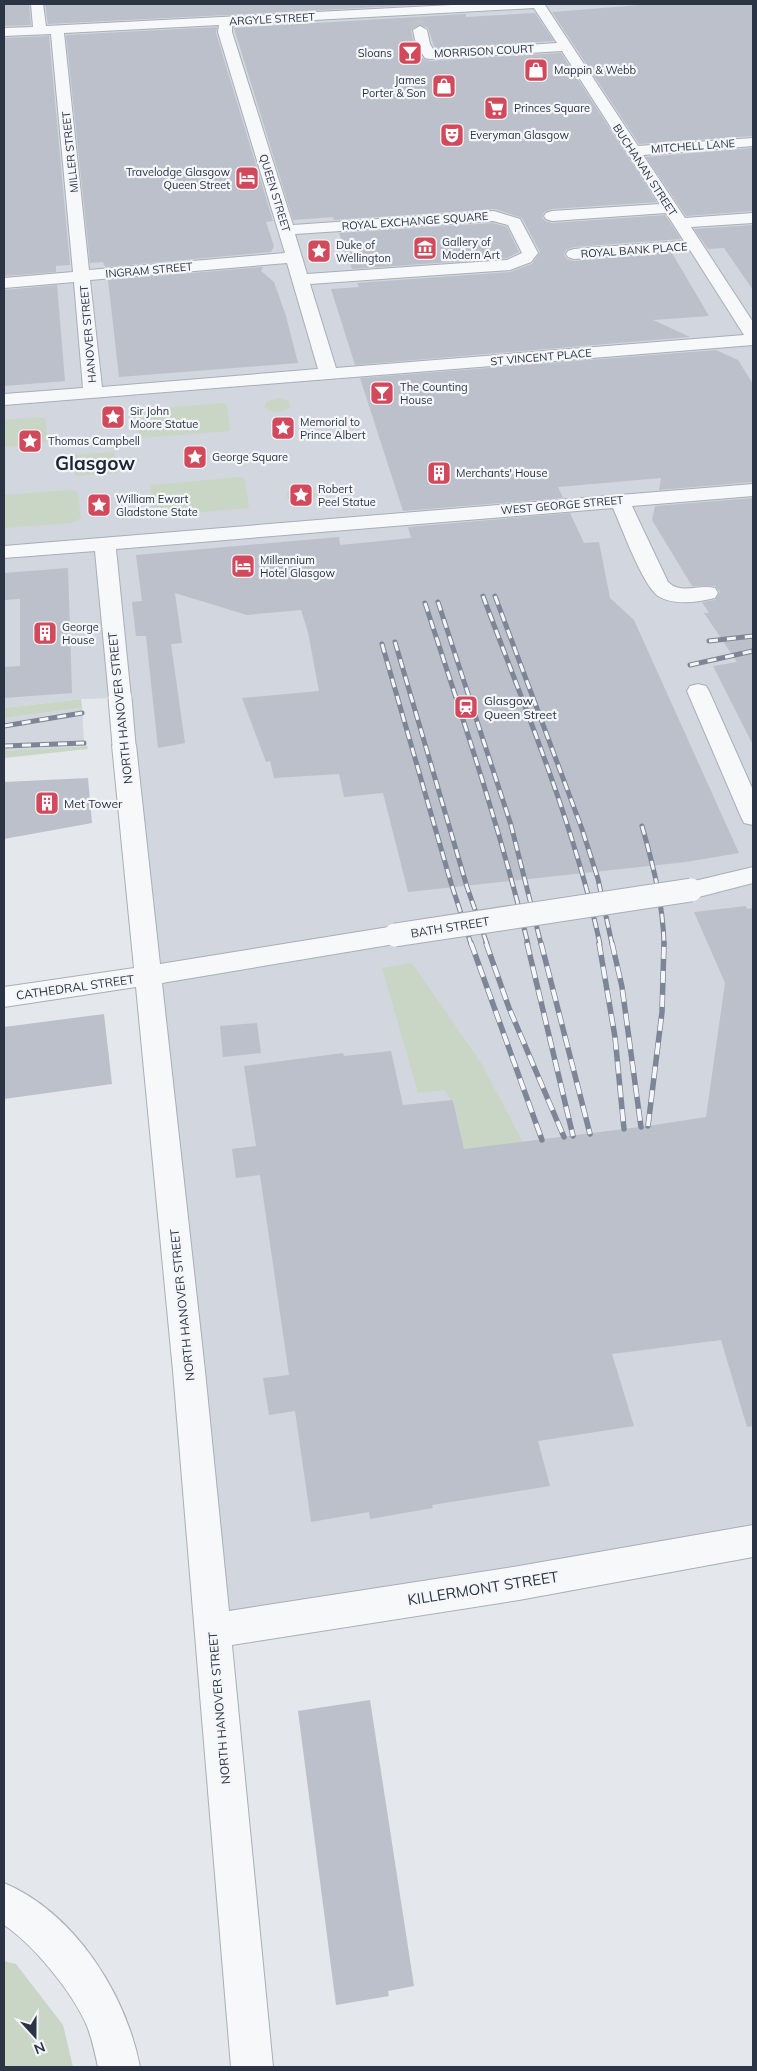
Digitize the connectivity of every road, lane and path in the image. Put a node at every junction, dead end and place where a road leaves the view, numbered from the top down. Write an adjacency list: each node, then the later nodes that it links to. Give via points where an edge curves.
1 (37, 4): 6 (street)
2 (538, 4): 4 (street, ARGYLE STREET); 8 (street, BUCHANAN STREET)
3 (237, 21): 4 (street, ARGYLE STREET); 5 (street, ARGYLE STREET); 15 (street, QUEEN STREET, via 226,24 224,32)
4 (415, 21): 8 (street, MORRISON COURT, via 430,55)
5 (57, 29): 6 (street, ARGYLE STREET); 19 (street, MILLER STREET)
6 (40, 30): 7 (street, ARGYLE STREET)
7 (4, 32)
8 (566, 47): 10 (street, BUCHANAN STREET)
9 (753, 142): 10 (street, MITCHELL LANE)
10 (633, 151): 11 (street, BUCHANAN STREET)
11 (670, 208): 13 (street, ROYAL EXCHANGE SQUARE); 14 (street, BUCHANAN STREET)
12 (753, 218): 14 (street)
13 (508, 220): 15 (street, ROYAL EXCHANGE SQUARE, via 484,216); 18 (street, via 518,228 530,253)
14 (680, 223): 16 (street, BUCHANAN STREET)
15 (286, 230): 17 (street, QUEEN STREET)
16 (694, 245): 18 (street, ROYAL BANK PLACE); 22 (street, BUCHANAN STREET)
17 (294, 256): 19 (street, INGRAM STREET); 20 (street, QUEEN STREET)
18 (528, 258): 20 (street, via 510,265)
19 (82, 276): 21 (street, INGRAM STREET); 25 (street, HANOVER STREET)
20 (300, 280): 24 (street, QUEEN STREET)
21 (4, 283)
22 (753, 335)
23 (753, 340): 24 (street, ST VINCENT PLACE)
24 (328, 374): 25 (street)
25 (93, 392): 26 (street)
26 (4, 400)
27 (753, 490): 28 (street, WEST GEORGE STREET)
28 (619, 500): 29 (street, WEST GEORGE STREET); 31 (street, via 664,591 679,596)
29 (105, 543): 30 (street); 35 (street, NORTH HANOVER STREET, bridge)
30 (4, 552)
31 (707, 593)
32 (698, 692): 33 (street)
33 (753, 817)
34 (753, 875): 35 (street, BATH STREET, bridge, via 691,890)
35 (147, 976): 36 (street, CATHEDRAL STREET); 38 (street, NORTH HANOVER STREET, via 169,1168)
36 (4, 997)
37 (753, 1541): 38 (street, KILLERMONT STREET)
38 (212, 1631): 41 (street, NORTH HANOVER STREET)
39 (4, 1903): 40 (street, via 31,1918 72,1963 97,1998)
40 (119, 2067)
41 (252, 2067)

